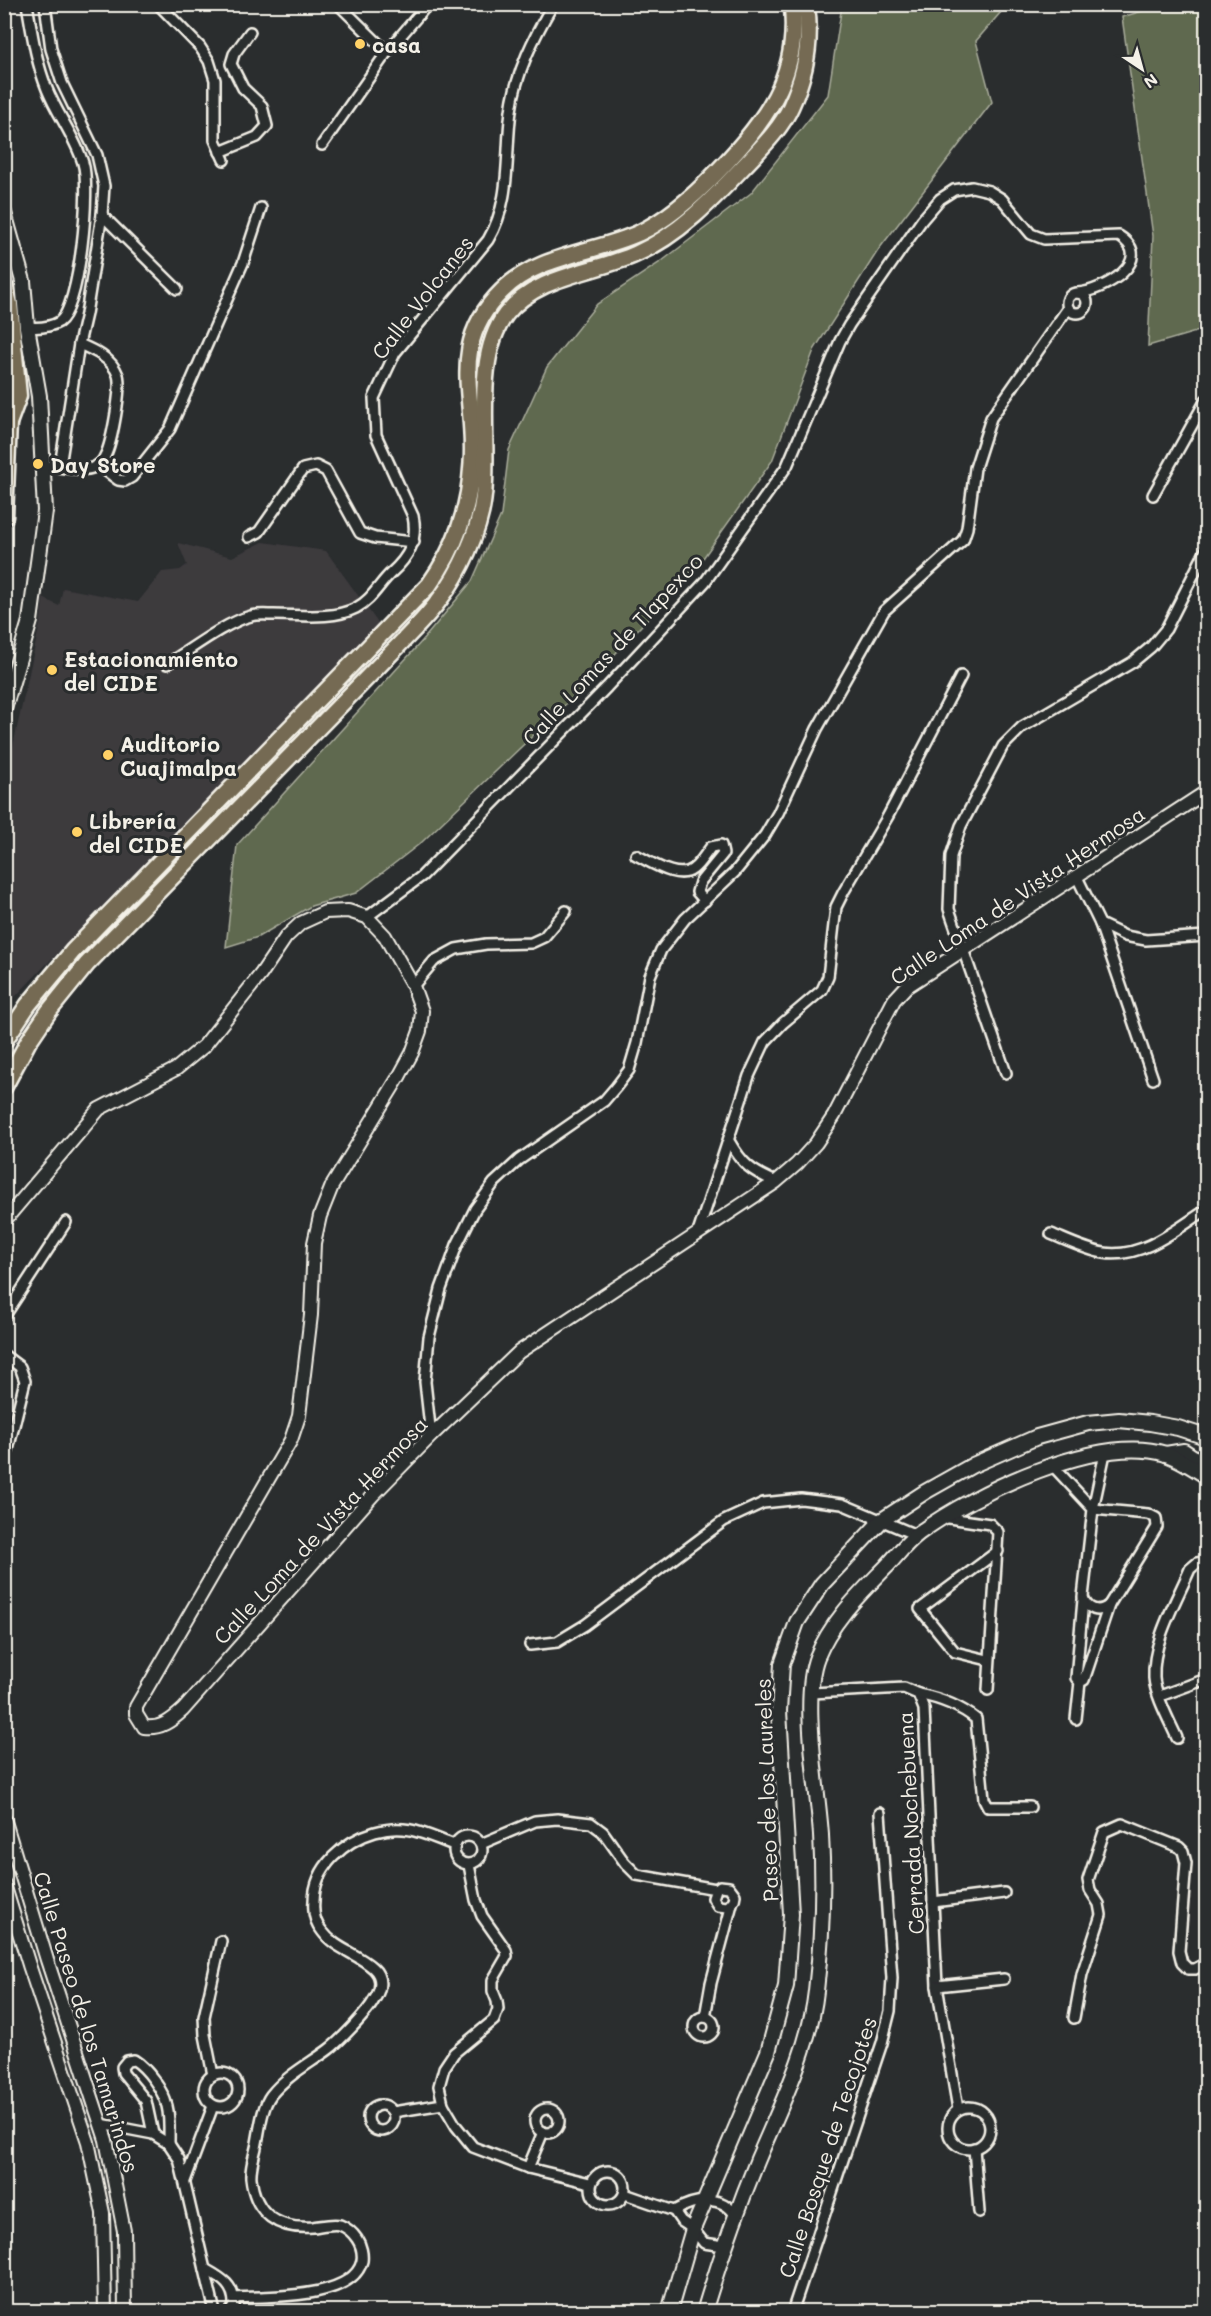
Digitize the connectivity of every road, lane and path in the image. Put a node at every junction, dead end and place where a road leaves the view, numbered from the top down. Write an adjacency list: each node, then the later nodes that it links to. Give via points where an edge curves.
1 (27, 4): 20 (street, via 35,52 47,89 83,163 87,187 78,272 70,304 59,322 44,328)
2 (45, 4): 14 (street, via 51,49 62,83 97,155 104,186)
3 (158, 4): 9 (street, via 209,61 215,81 215,140 222,156 267,126 262,105 243,88 231,64)
4 (338, 4): 10 (street)
5 (428, 4): 10 (street)
6 (553, 4): 32 (street, Calle Volcanes, via 533,39 519,76 511,109 506,187 497,225 395,353 374,398 376,435 413,516)
7 (792, 4): 47 (main road, via 790,54 776,99 752,136 710,180 641,232 521,276 502,291 480,320 467,360 473,440 466,506 453,546 429,585 73,951 34,996)
8 (806, 4): 50 (main road, via 808,57 791,106 767,141 714,198 674,232 636,254 547,284 506,314 493,338 485,372 483,501 470,547 441,599 87,964 33,1034)
9 (250, 32)
10 (387, 52): 11 (street)
11 (322, 145)
12 (261, 208): 27 (street, via 243,263 170,429 125,481)
13 (4, 213): 20 (main road, via 23,281)
14 (102, 215): 16 (street); 22 (street)
15 (4, 286): 21 (highway)
16 (177, 289)
17 (1078, 293): 18 (street, via 1067,300); 18 (street, via 1088,302 1086,309 1080,313); 42 (street, Calle Lomas de Tlapexco, via 1091,292 1126,269 1132,261 1132,250 1126,240 1119,236 1038,237 1023,226 1002,199 972,187 954,190 940,199 849,325 788,466 705,582 422,876)
18 (1068, 308): 40 (street, via 991,418 975,468 963,540 884,611 817,729 765,835)
19 (4, 312): 21 (highway)
20 (27, 327): 26 (main road, via 39,396)
21 (10, 328): 25 (highway, via 18,396)
22 (79, 344): 27 (street, via 97,352 113,365 118,375 118,402 106,454); 28 (street)
23 (4, 388): 25 (highway)
24 (1206, 400): 29 (street)
25 (8, 423): 30 (highway)
26 (42, 465): 28 (street); 36 (main road, via 45,511 30,621)
27 (99, 465): 28 (street, via 91,469)
28 (60, 466)
29 (1153, 495)
30 (4, 517)
31 (249, 537): 32 (street, via 259,532 303,469 316,466 326,471 360,533)
32 (414, 542): 34 (street, via 397,568 356,608 335,615 252,615)
33 (1206, 550): 45 (street, via 1166,629 1151,647 1133,662 1022,727 1003,746 961,826 951,856 949,909)
34 (167, 664)
35 (961, 676): 51 (street, via 836,907 828,977 822,990 765,1042 748,1076)
36 (4, 709)
37 (1206, 792): 39 (street, Calle Loma de Vista Hermosa)
38 (636, 855): 40 (street, via 684,873 693,869 711,847 721,845 723,854 700,882 697,892)
39 (1077, 877): 43 (street); 45 (street, Calle Loma de Vista Hermosa)
40 (705, 901): 60 (street, via 661,950 650,976 629,1070 616,1088 604,1101 519,1160 494,1183 475,1209 441,1289 429,1337 425,1382)
41 (566, 911): 46 (street, via 544,937 531,943 456,949 434,961)
42 (367, 917): 46 (street, Calle Loma de Vista Hermosa, via 385,936); 54 (street, via 348,911 325,912 301,923 286,937 204,1046 176,1069 99,1109)
43 (1100, 924): 44 (street, via 1125,936 1146,940); 49 (street)
44 (1206, 936)
45 (962, 950): 48 (street); 52 (street, Calle Loma de Vista Hermosa, via 906,987 894,1000 834,1116 816,1143)
46 (413, 986): 60 (street, Calle Loma de Vista Hermosa, via 422,1011 412,1053 332,1186 321,1216 314,1243 311,1315 299,1416 291,1440 139,1700 136,1714 144,1726 164,1725 183,1710)
47 (4, 1041)
48 (1006, 1072)
49 (1154, 1079)
50 (4, 1087)
51 (729, 1141): 52 (street, via 753,1172); 56 (street)
52 (776, 1182): 56 (street, Calle Loma de Vista Hermosa)
53 (1206, 1210): 57 (street, via 1157,1241 1126,1254 1106,1253)
54 (4, 1221)
55 (66, 1222): 58 (street)
56 (698, 1233): 60 (street, Calle Loma de Vista Hermosa, via 519,1352)
57 (1051, 1234)
58 (4, 1317)
59 (4, 1356): 65 (street, via 20,1367 25,1381)
60 (431, 1436)
61 (1206, 1437): 70 (main road, Paseo de los Laureles, via 1142,1422 1088,1423 1037,1437 973,1465)
62 (1105, 1453): 63 (main road); 64 (main road); 68 (street)
63 (1166, 1454): 66 (main road, via 1184,1451); 67 (main road)
64 (1052, 1465): 68 (street); 69 (main road, via 990,1490)
65 (4, 1466)
66 (1206, 1466)
67 (1206, 1476)
68 (1093, 1509): 74 (street); 75 (street, via 1153,1515 1158,1523)
69 (942, 1517): 71 (main road); 72 (street, via 990,1524 998,1532)
70 (882, 1520): 71 (street); 76 (street, via 842,1504 801,1499 763,1503 724,1521 585,1625 557,1642); 119 (main road, Paseo de los Laureles, via 822,1584 797,1622 782,1664 779,1711 791,1914 786,1986 768,2052)
71 (916, 1535): 81 (main road, via 848,1606 827,1634 816,1661)
72 (998, 1551): 77 (street); 77 (street, via 920,1609 955,1652)
73 (1206, 1564): 83 (street, via 1197,1563 1190,1569 1158,1644 1154,1680)
74 (1083, 1598): 75 (street, via 1093,1610); 79 (street, via 1076,1678)
75 (1109, 1605): 79 (street, via 1084,1680)
76 (530, 1645)
77 (988, 1660): 80 (street)
78 (1206, 1679): 83 (street)
79 (1080, 1682): 84 (street)
80 (988, 1690)
81 (812, 1693): 82 (street, Cerrada Nochebuena, via 904,1688); 122 (main road, via 823,1901 816,1994 799,2061)
82 (918, 1694): 86 (street, via 936,1698 976,1719 985,1803 992,1808); 95 (street, Cerrada Nochebuena, via 924,1709)
83 (1160, 1696): 85 (street)
84 (1076, 1719)
85 (1177, 1738)
86 (1030, 1807)
87 (880, 1813): 133 (street, Calle Bosque de Tecojotes, via 892,1978 890,2011)
88 (4, 1818): 98 (street, Calle Paseo de los Tamarindos)
89 (482, 1844): 90 (street, via 468,1835); 91 (street, via 482,1853); 93 (street, via 535,1821 591,1823 603,1832 637,1875)
90 (454, 1845): 91 (street, via 459,1862); 126 (street, via 411,1829 387,1829 363,1836 338,1852 322,1869 314,1892 314,1912 320,1929 333,1944 373,1968 380,1977 380,1988 373,2002 331,2048 270,2096 250,2175 254,2196 278,2223 291,2228 339,2224 353,2232 361,2246 362,2261 354,2276 338,2286 316,2292)
91 (469, 1865): 106 (street, via 482,1916 507,1956 493,1980 498,2009 494,2020 454,2053 444,2068 439,2086)
92 (4, 1884): 100 (street, Calle Paseo de los Tamarindos)
93 (716, 1889): 96 (street, via 729,1887 735,1895); 96 (street, via 713,1898 718,1906)
94 (1004, 1893): 95 (street)
95 (933, 1902): 102 (street, Cerrada Nochebuena)
96 (732, 1904): 103 (street)
97 (221, 1941): 105 (street, via 204,2017)
98 (47, 1960): 100 (street); 110 (street, Calle Paseo de los Tamarindos)
99 (1206, 1963): 104 (street, via 1188,1969 1179,1951 1184,1851 1122,1824 1113,1827 1104,1832 1088,1880 1101,1915 1082,1974)
100 (29, 1965): 127 (street, Calle Paseo de los Tamarindos, via 88,2142 103,2213)
101 (1004, 1979): 102 (street)
102 (938, 1986): 108 (street, Cerrada Nochebuena)
103 (705, 2017)
104 (1074, 2018)
105 (213, 2075): 107 (street, via 203,2088 205,2098); 107 (street, via 224,2073 233,2078 238,2093 228,2106)
106 (442, 2104): 109 (street); 115 (street, via 473,2147)
107 (213, 2106): 116 (street)
108 (958, 2109): 114 (street, via 949,2120 948,2133 960,2147); 114 (street, via 977,2108 990,2123 988,2136)
109 (393, 2112)
110 (101, 2124): 112 (street); 128 (street, Calle Paseo de los Tamarindos, via 124,2231)
111 (543, 2132): 115 (street)
112 (153, 2134): 113 (street); 113 (street, via 146,2101 123,2073 127,2061 140,2064 161,2091 167,2106)
113 (169, 2144): 116 (street, via 179,2159)
114 (974, 2148): 121 (street)
115 (528, 2168): 117 (street)
116 (185, 2181): 125 (street)
117 (590, 2183): 118 (street, via 591,2197 602,2206 616,2205); 118 (street, via 599,2172 613,2171 624,2180)
118 (625, 2194): 120 (street)
119 (704, 2201): 120 (street, via 687,2203); 122 (street, via 722,2202); 123 (main road, Paseo de los Laureles)
120 (674, 2211): 123 (street)
121 (979, 2212)
122 (735, 2214): 124 (main road)
123 (693, 2229): 124 (street, via 704,2243); 131 (main road, Paseo de los Laureles)
124 (723, 2246): 132 (main road)
125 (205, 2269): 126 (street, via 223,2280); 129 (street)
126 (234, 2298): 130 (street)
127 (105, 2312)
128 (125, 2312)
129 (215, 2312)
130 (230, 2312)
131 (669, 2312)
132 (704, 2312)
133 (792, 2312)

